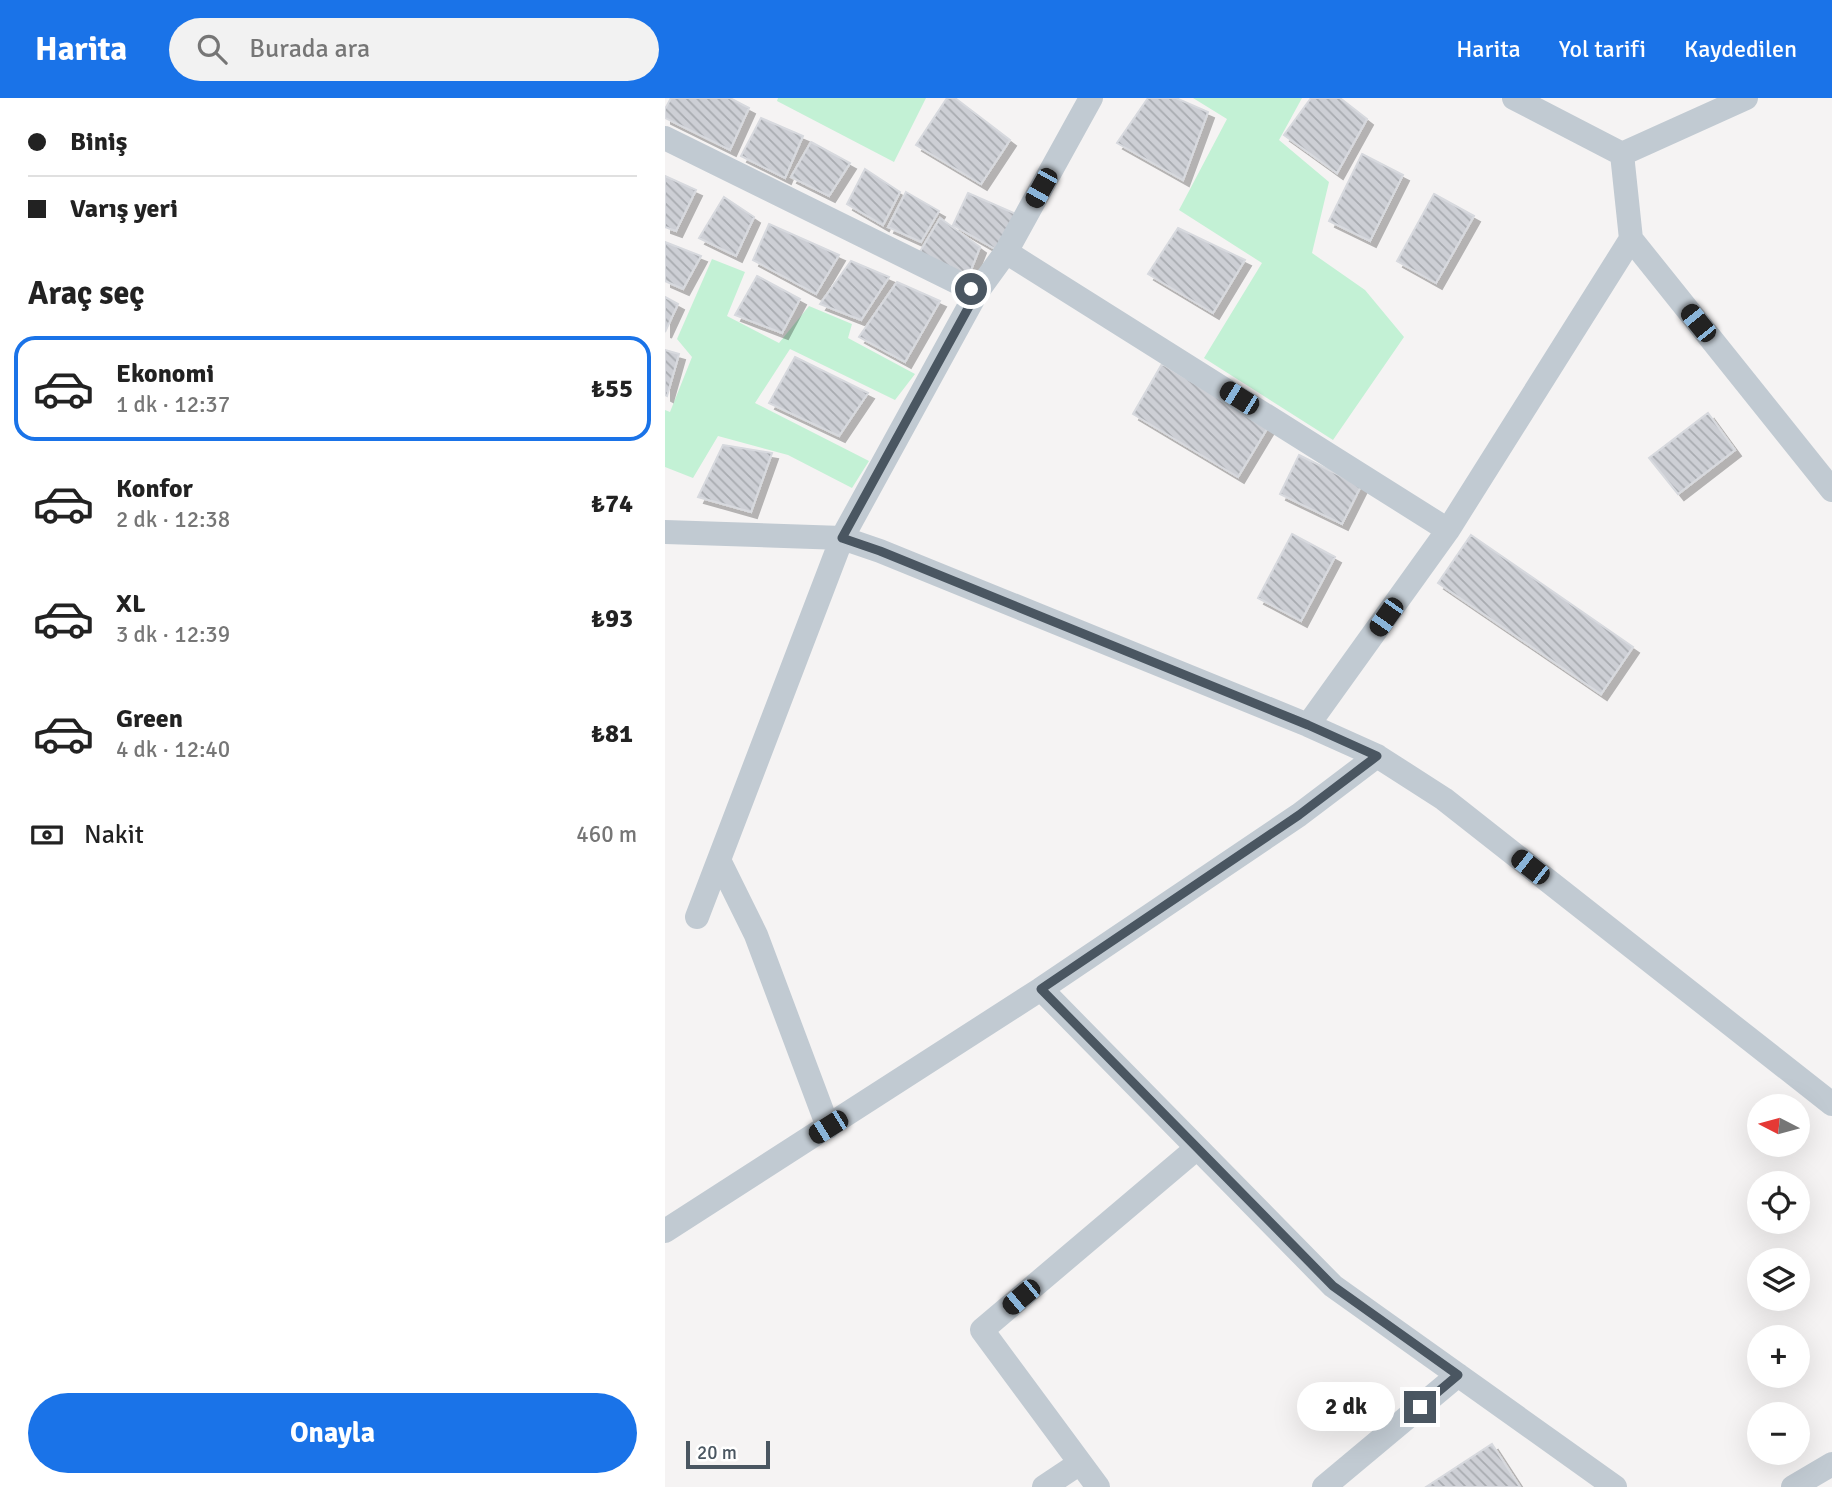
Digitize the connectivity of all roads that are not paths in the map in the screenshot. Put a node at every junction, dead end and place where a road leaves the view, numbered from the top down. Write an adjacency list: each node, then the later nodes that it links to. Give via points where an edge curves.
1 (1514, 98): 5 (street)
2 (1746, 98): 5 (street)
3 (1087, 99): 7 (street)
4 (665, 138): 8 (street)
5 (1622, 153): 6 (street)
6 (1632, 239): 9 (street); 10 (street)
7 (1006, 252): 8 (street); 10 (street)
8 (977, 292): 12 (street)
9 (1832, 490)
10 (1448, 530): 13 (street)
11 (665, 531): 12 (street)
12 (842, 538): 13 (street); 15 (street)
13 (1308, 725): 14 (street)
14 (1377, 756): 17 (street, via 1299,815); 18 (street, via 1444,799)
15 (719, 860): 16 (street); 19 (street, via 757,935)
16 (697, 917)
17 (1041, 989): 19 (street); 20 (street)
18 (1832, 1104)
19 (828, 1127): 21 (street)
20 (1198, 1148): 22 (street, via 1333,1286); 23 (street, via 982,1330)
21 (665, 1231)
22 (1458, 1375): 27 (street); 28 (street)
23 (1080, 1463): 25 (street); 26 (street)
24 (1832, 1464): 29 (street)
25 (1044, 1487)
26 (1098, 1487)
27 (1324, 1487)
28 (1615, 1487)
29 (1793, 1487)

